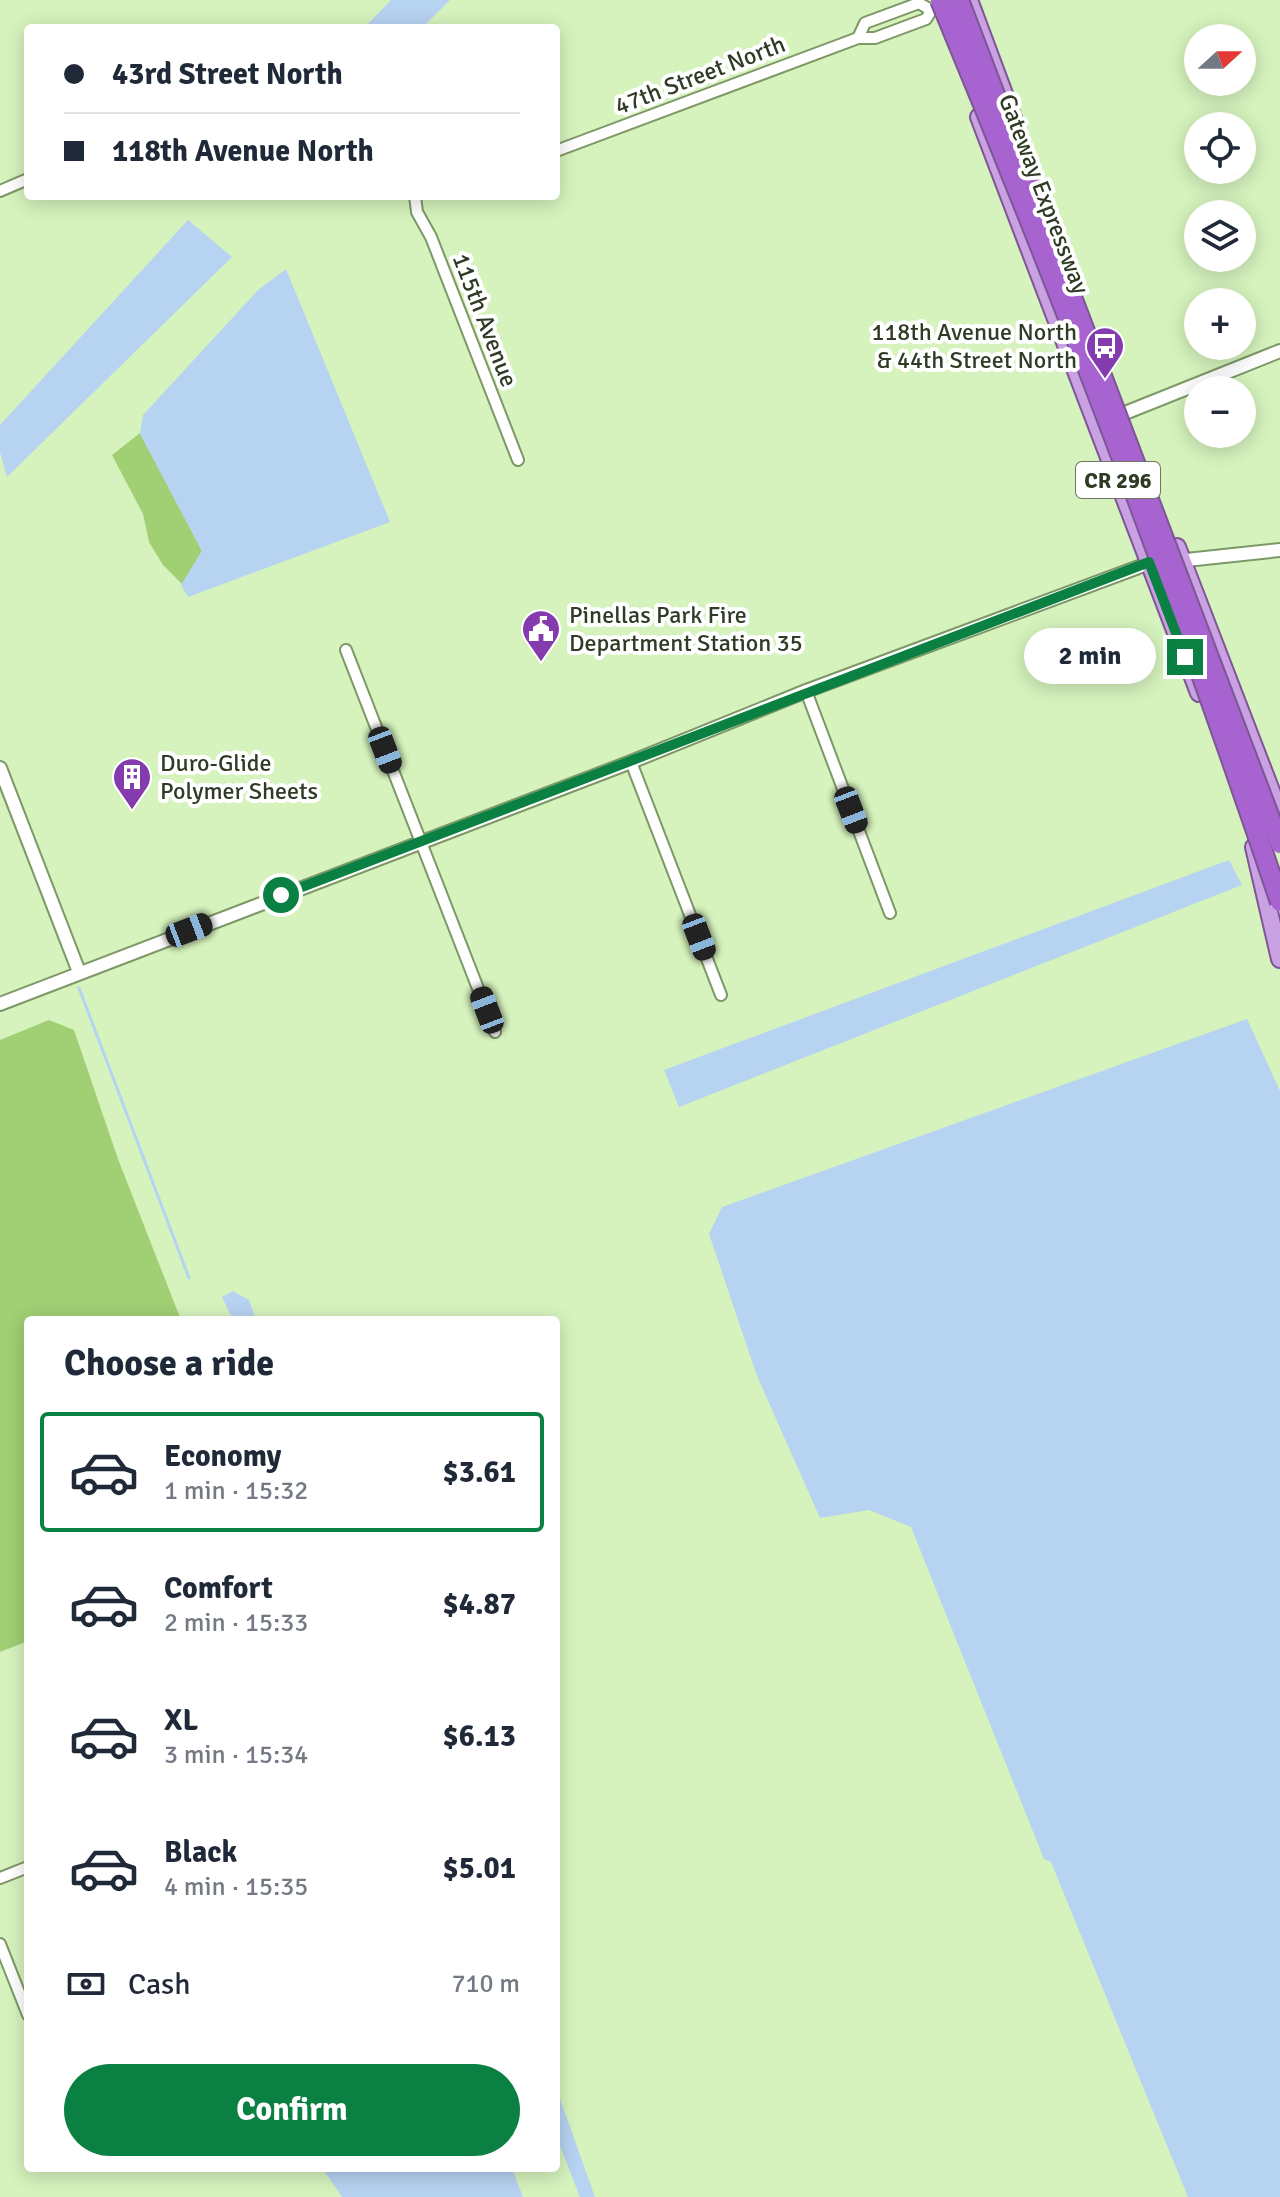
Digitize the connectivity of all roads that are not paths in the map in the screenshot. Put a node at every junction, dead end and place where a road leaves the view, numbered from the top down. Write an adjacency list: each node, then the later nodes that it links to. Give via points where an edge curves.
1 (959, 0): 21 (highway, Gateway Expressway, bridge)
2 (969, 0): 10 (main road, CR 296)
3 (935, 4): 4 (street, 47th Street North, via 926,19 875,38); 4 (street, via 919,3 865,23); 14 (main road, CR 296); 22 (highway, Gateway Expressway, bridge, via 1046,264 1216,714)
4 (858, 38): 5 (street, 47th Street North)
5 (560, 150)
6 (24, 181): 7 (street)
7 (0, 191)
8 (416, 200): 11 (street, 115th Avenue)
9 (1280, 351): 10 (street)
10 (1125, 413): 13 (main road, CR 296)
11 (518, 460)
12 (1280, 550): 13 (street)
13 (1182, 561): 14 (street); 19 (main road, CR 296)
14 (1149, 562): 16 (street); 24 (main road, CR 296, via 1252,840)
15 (346, 650): 20 (street)
16 (806, 691): 17 (street); 23 (street)
17 (631, 762): 20 (street); 26 (street)
18 (0, 768): 25 (street)
19 (1280, 814)
20 (421, 842): 25 (street); 28 (street)
21 (1280, 844)
22 (1280, 902)
23 (890, 913)
24 (1280, 959)
25 (79, 972): 27 (street)
26 (721, 995)
27 (0, 1004)
28 (495, 1032)
29 (24, 1869): 30 (street)
30 (0, 1878)
31 (0, 1944): 32 (street)
32 (24, 2005)

